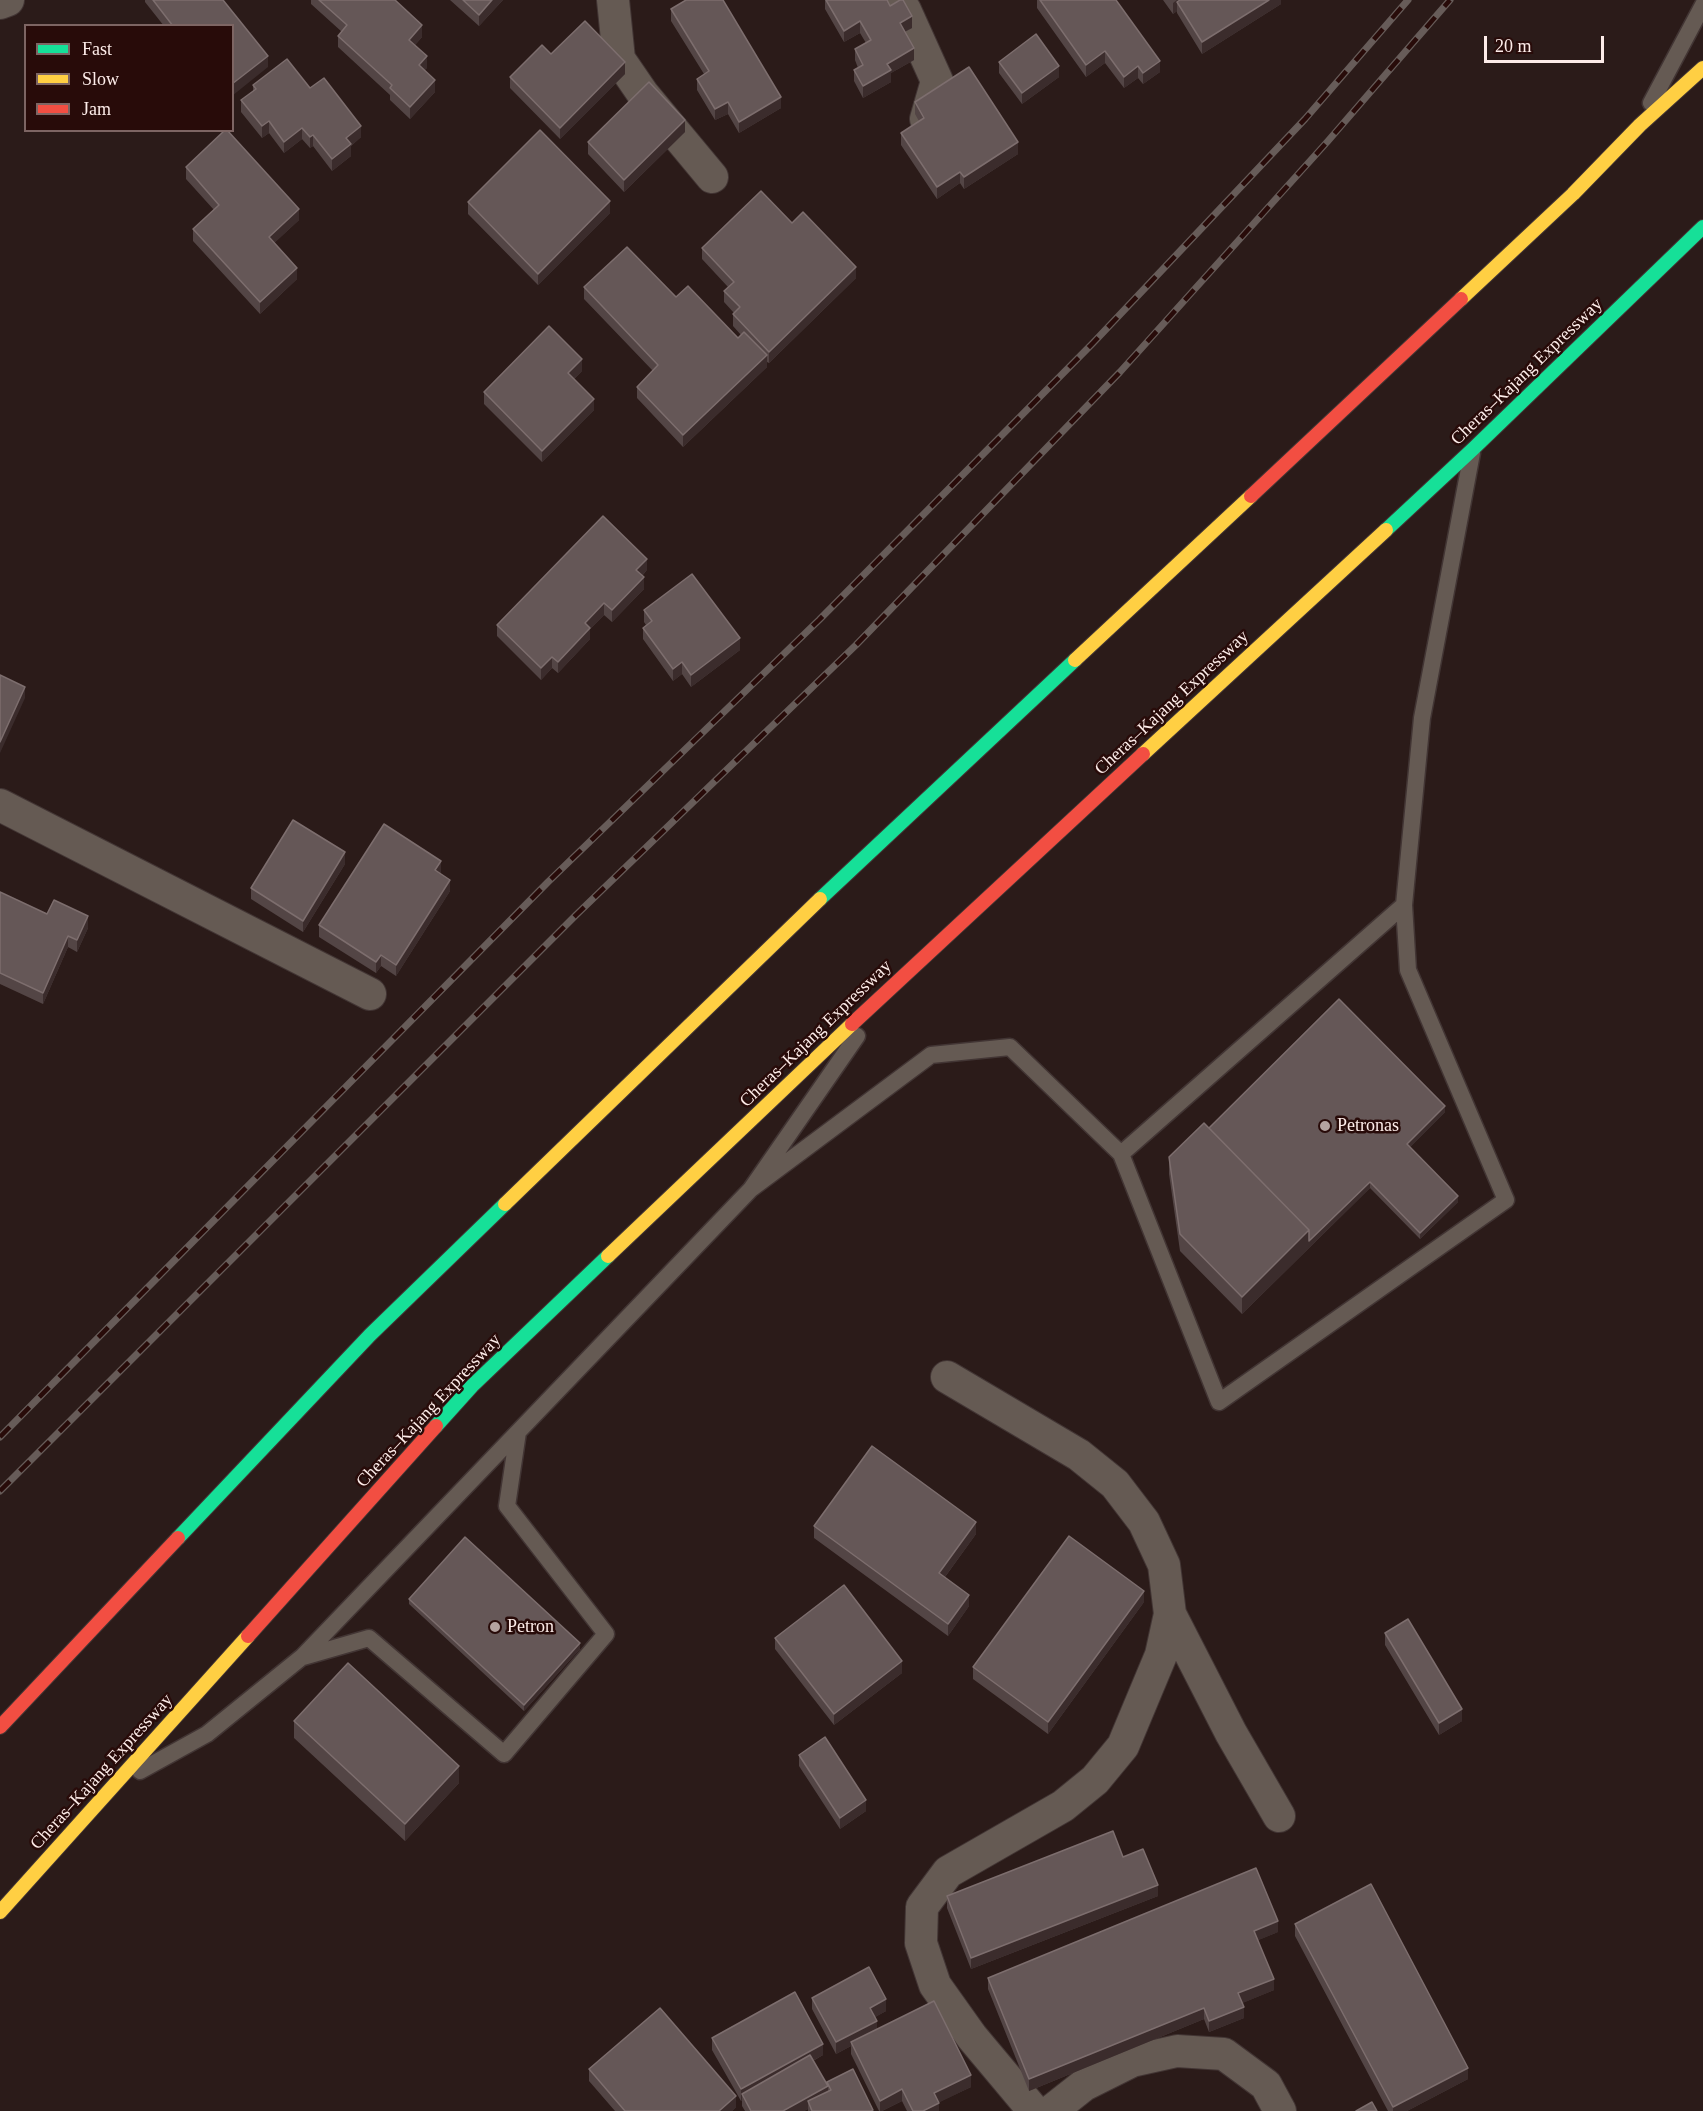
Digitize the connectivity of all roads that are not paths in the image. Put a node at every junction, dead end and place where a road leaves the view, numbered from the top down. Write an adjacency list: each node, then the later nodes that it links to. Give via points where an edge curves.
1 (8, 0): 4 (street)
2 (613, 0): 9 (street, via 619,59)
3 (897, 0): 7 (street, via 937,81)
4 (0, 3)
5 (1703, 5): 8 (lane)
6 (1703, 68): 8 (highway)
7 (926, 119)
8 (1640, 125): 22 (highway, via 1573,194 751,964 378,1327)
9 (712, 177)
10 (1703, 227): 11 (highway, Cheras–Kajang Expressway)
11 (1473, 449): 13 (lane, via 1422,718); 14 (highway, Cheras–Kajang Expressway)
12 (0, 805): 15 (street)
13 (1404, 904): 16 (lane); 16 (lane, via 1408,970 1506,1200 1219,1402)
14 (892, 986): 17 (lane); 23 (highway, Cheras–Kajang Expressway, via 472,1386)
15 (370, 994)
16 (1121, 1154): 17 (lane, via 1010,1047 931,1054)
17 (752, 1189): 19 (lane)
18 (947, 1377): 20 (street, via 1079,1455 1115,1484 1144,1522 1164,1565)
19 (518, 1432): 21 (lane); 21 (lane, via 507,1506 606,1634 504,1754 369,1638)
20 (1170, 1614): 24 (street); 26 (street, via 1161,1655 1123,1746 1095,1780 1063,1806 948,1872 922,1906 921,1943 935,1985 972,2037)
21 (302, 1657): 23 (lane, via 207,1734)
22 (0, 1727)
23 (117, 1783): 25 (highway, Cheras–Kajang Expressway)
24 (1279, 1816)
25 (0, 1912)
26 (1034, 2111)
27 (1051, 2111): 28 (street, via 1084,2085 1132,2061 1177,2051 1224,2054 1266,2085)
28 (1280, 2111)

